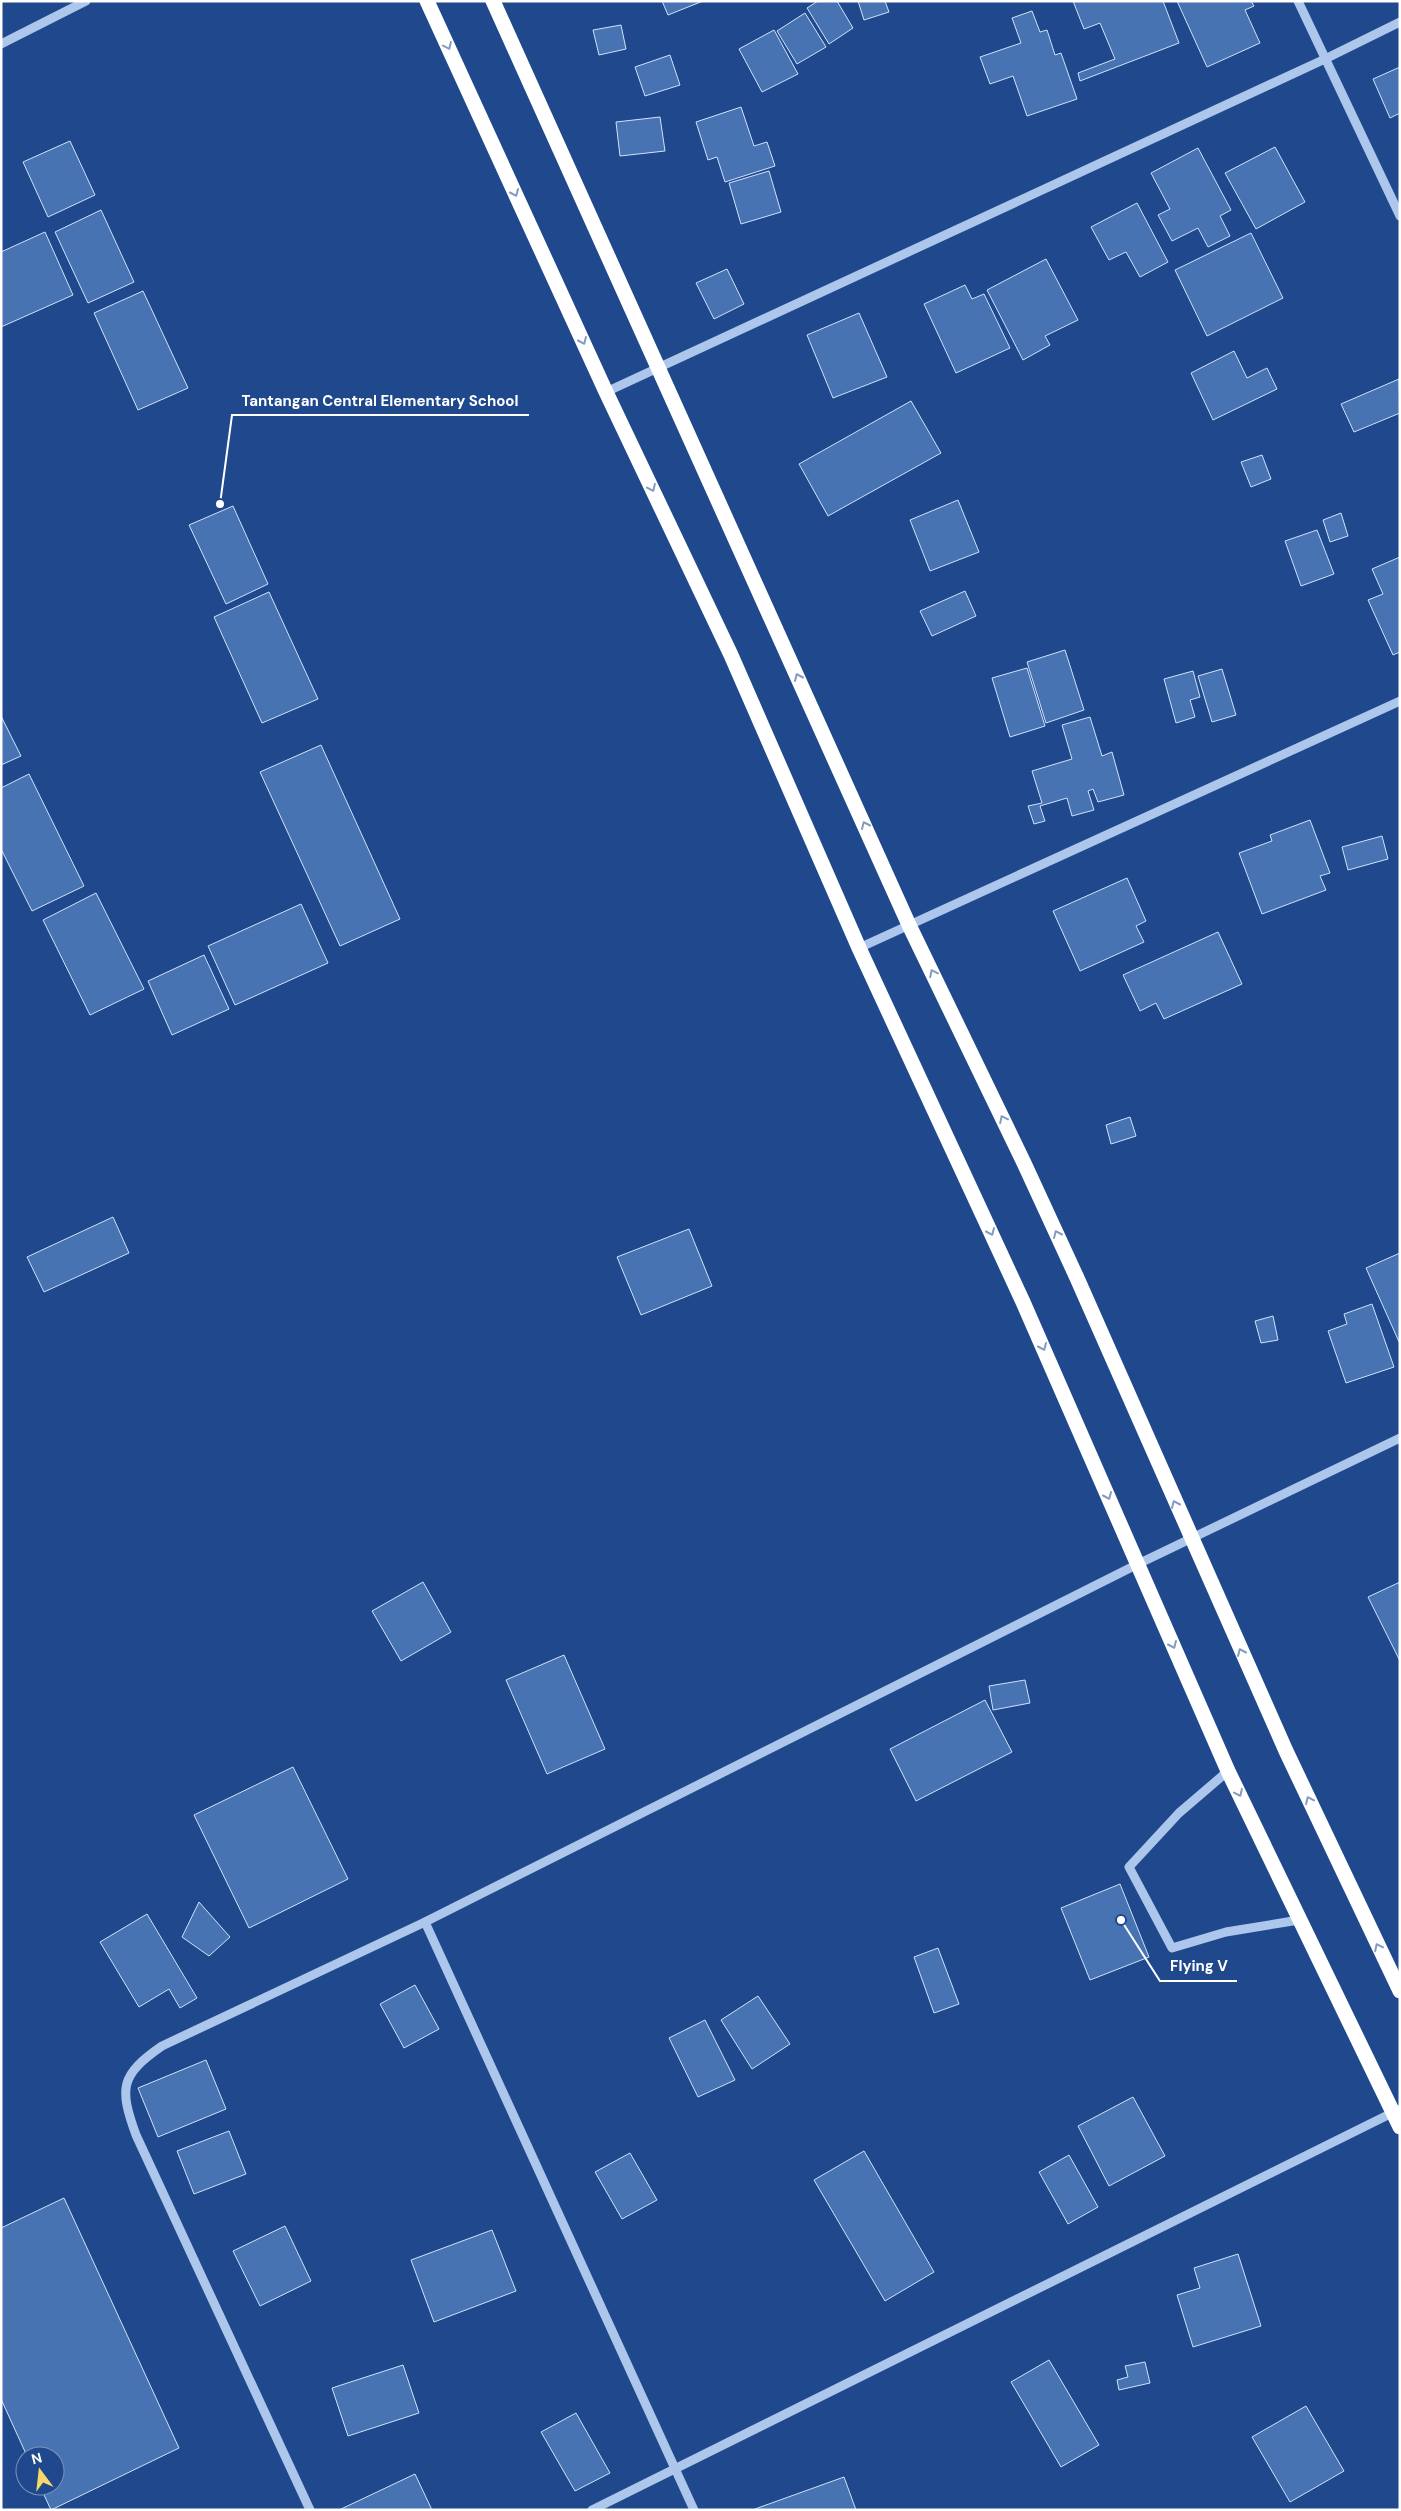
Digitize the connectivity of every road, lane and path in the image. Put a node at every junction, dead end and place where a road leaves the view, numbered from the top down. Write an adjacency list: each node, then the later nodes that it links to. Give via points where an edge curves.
1 (86, 1): 6 (street)
2 (428, 1): 10 (highway, one-way to 10)
3 (493, 1): 9 (highway)
4 (1298, 1): 7 (street)
5 (1400, 22): 7 (street)
6 (1, 44)
7 (1325, 59): 8 (street); 9 (street)
8 (1400, 216)
9 (660, 367): 10 (street); 12 (highway, one-way to 9)
10 (606, 392): 13 (highway, one-way to 13, via 730,656)
11 (1400, 700): 12 (street)
12 (909, 925): 13 (street); 15 (highway, one-way to 12, via 1077,1278)
13 (860, 948): 16 (highway, one-way to 16, via 1023,1302)
14 (1400, 1438): 15 (street)
15 (1190, 1539): 16 (street); 20 (highway, one-way to 15)
16 (1138, 1564): 17 (highway, one-way to 17); 19 (street)
17 (1228, 1771): 18 (highway, one-way to 18); 18 (street, via 1179,1814 1128,1867 1172,1948 1226,1932)
18 (1299, 1920): 21 (highway)
19 (425, 1922): 23 (street); 24 (street, via 162,2046 138,2063 126,2083 127,2110 136,2135)
20 (1400, 1991)
21 (1396, 2111): 22 (highway); 23 (street)
22 (1400, 2127)
23 (675, 2469): 25 (street); 26 (street)
24 (310, 2510)
25 (592, 2510)
26 (694, 2510)

